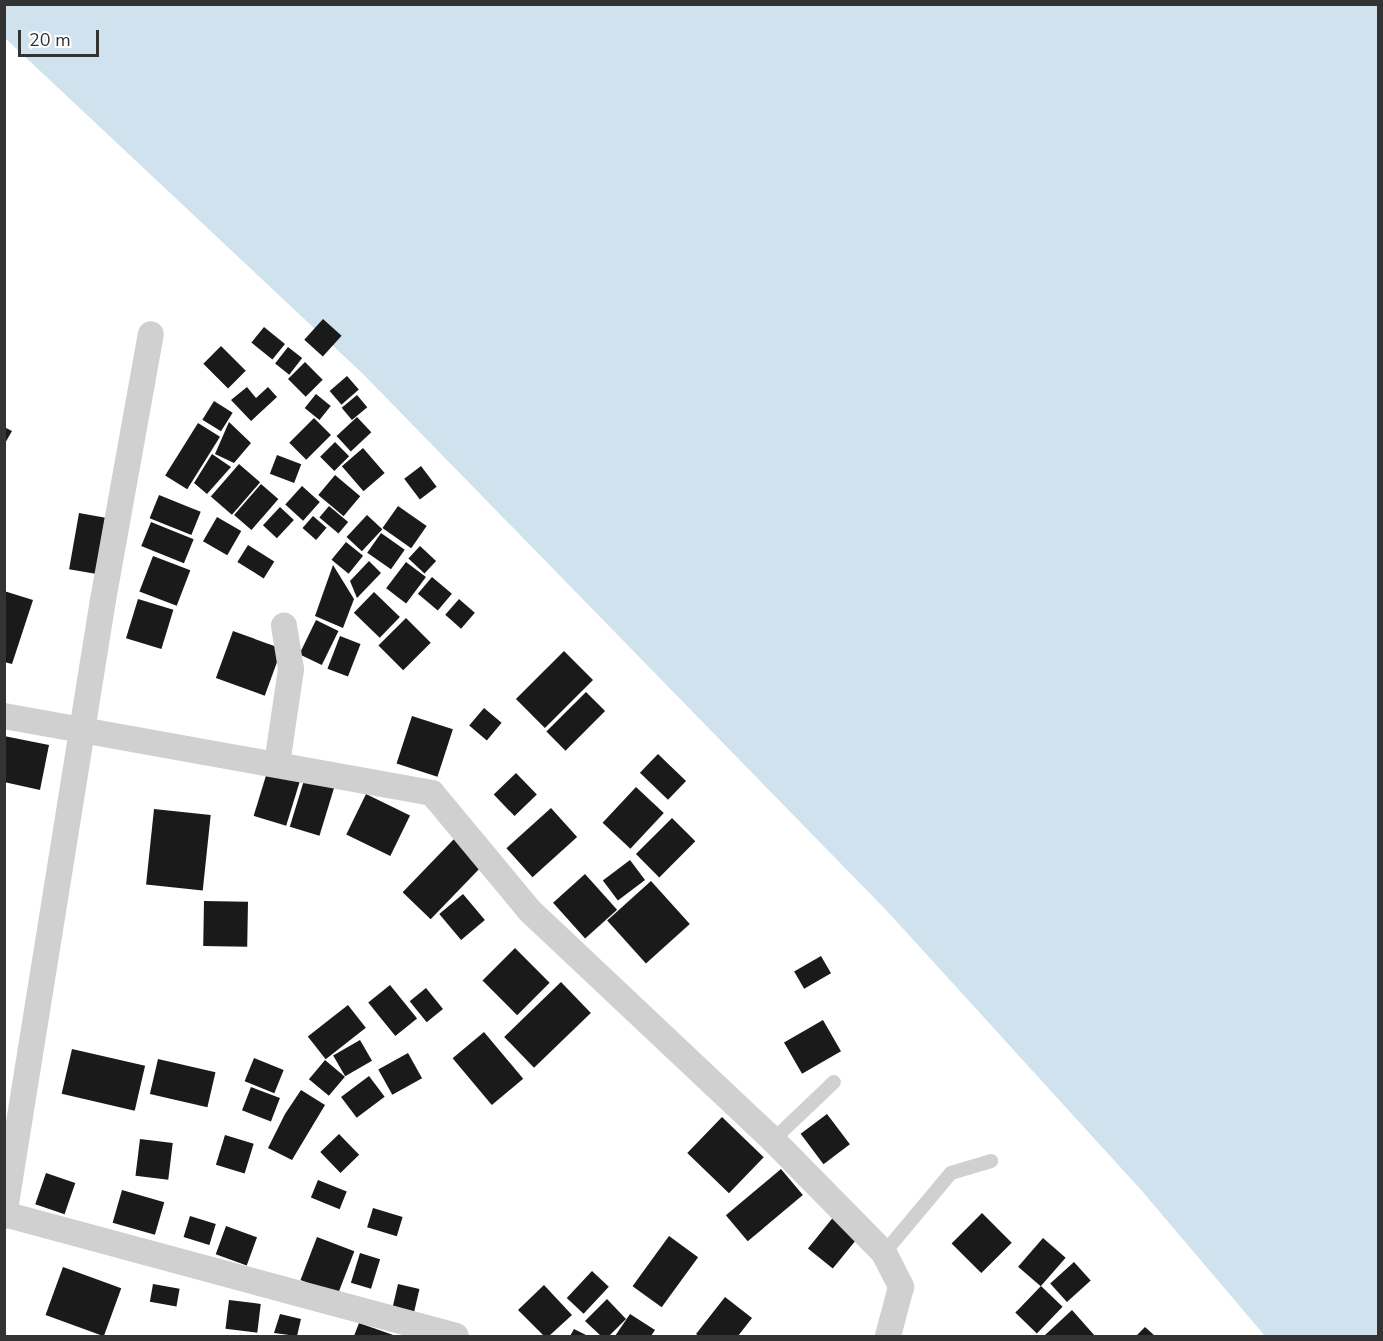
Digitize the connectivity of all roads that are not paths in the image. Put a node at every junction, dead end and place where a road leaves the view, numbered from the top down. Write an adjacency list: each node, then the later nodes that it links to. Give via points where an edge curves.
1 (151, 334): 4 (street)
2 (284, 626): 5 (street, via 291,669)
3 (4, 716): 4 (street)
4 (82, 729): 5 (street); 9 (street)
5 (277, 765): 7 (street, via 432,793 530,911)
6 (834, 1082): 7 (lane)
7 (773, 1140): 10 (street)
8 (991, 1161): 10 (lane, via 951,1173)
9 (5, 1215): 11 (street)
10 (884, 1253): 12 (street, via 901,1287)
11 (456, 1336)
12 (888, 1336)

